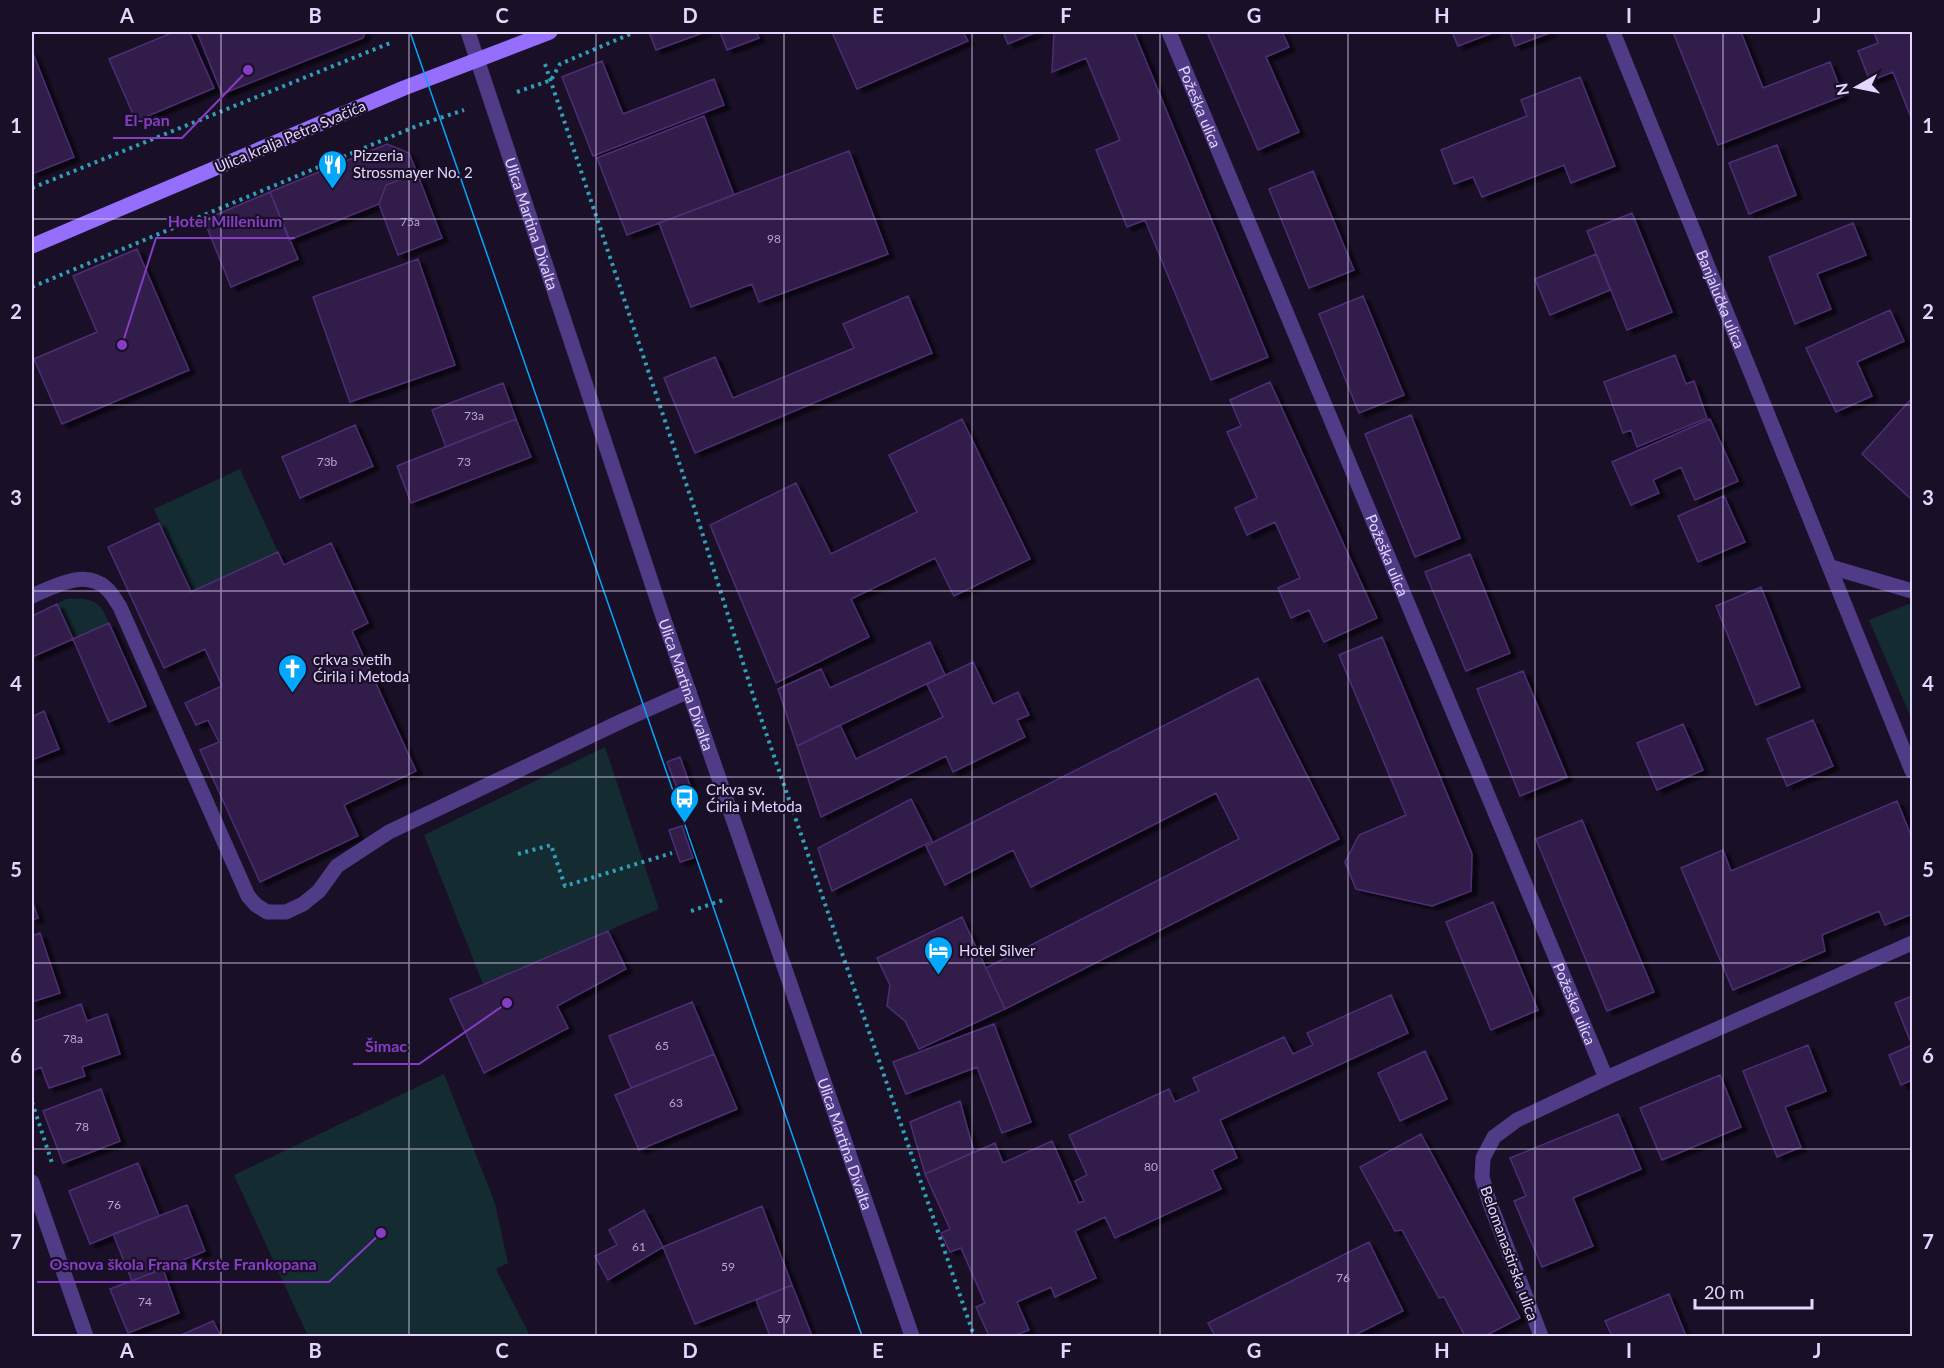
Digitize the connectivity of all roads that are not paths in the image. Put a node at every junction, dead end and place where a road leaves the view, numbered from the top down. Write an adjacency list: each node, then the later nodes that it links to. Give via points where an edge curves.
1 (468, 32): 5 (street, Ulica Martina Divalta)
2 (1169, 32): 13 (street, Požeška ulica)
3 (1613, 32): 7 (street, Banjalučka ulica)
4 (543, 34): 5 (main road, Ulica kralja Petra Svačića)
5 (478, 58): 6 (main road, Ulica kralja Petra Svačića); 10 (street, Ulica Martina Divalta)
6 (32, 246)
7 (1831, 567): 8 (street); 11 (street, Banjalučka ulica)
8 (1912, 591)
9 (32, 596): 10 (street, via 70,580 91,579 106,587 120,607 248,896 267,912 286,912 303,904 338,866 389,832)
10 (689, 691): 16 (street, Ulica Martina Divalta)
11 (1912, 771)
12 (1912, 943): 13 (street)
13 (1606, 1078): 17 (street, Belomanastirska ulica, via 1517,1120 1494,1137 1483,1158 1482,1177 1489,1201)
14 (32, 1182): 15 (street)
15 (86, 1336)
16 (912, 1336)
17 (1541, 1336)

